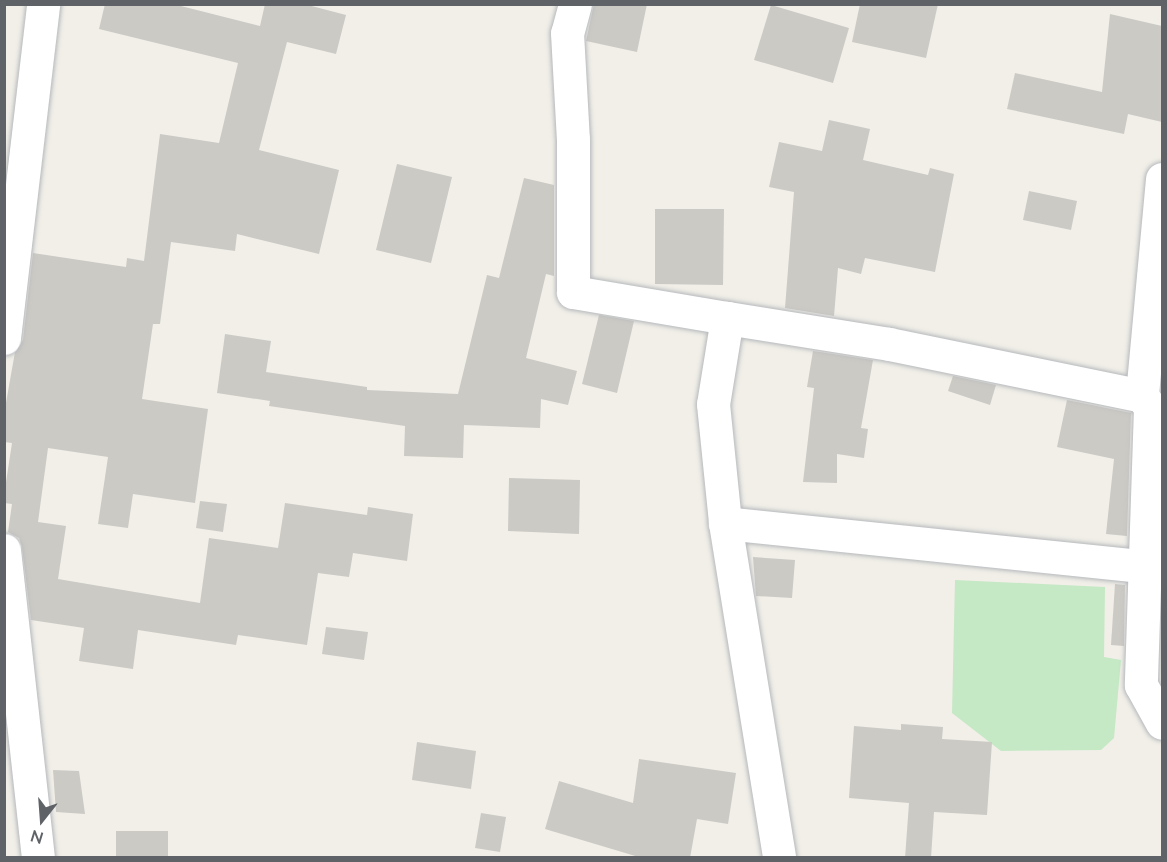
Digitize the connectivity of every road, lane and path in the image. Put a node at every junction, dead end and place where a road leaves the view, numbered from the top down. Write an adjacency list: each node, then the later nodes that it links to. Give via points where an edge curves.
1 (43, 4): 3 (street)
2 (575, 4): 5 (street, via 567,33 573,139 573,292)
3 (16, 149): 6 (street)
4 (1162, 179): 7 (street)
5 (727, 318): 7 (street, via 889,344); 8 (street, via 713,404)
6 (4, 338)
7 (1142, 396): 10 (street, via 1150,407)
8 (724, 523): 10 (street); 13 (street)
9 (4, 550): 12 (street)
10 (1155, 567): 11 (street, via 1141,685)
11 (1162, 723)
12 (38, 858)
13 (779, 858)

